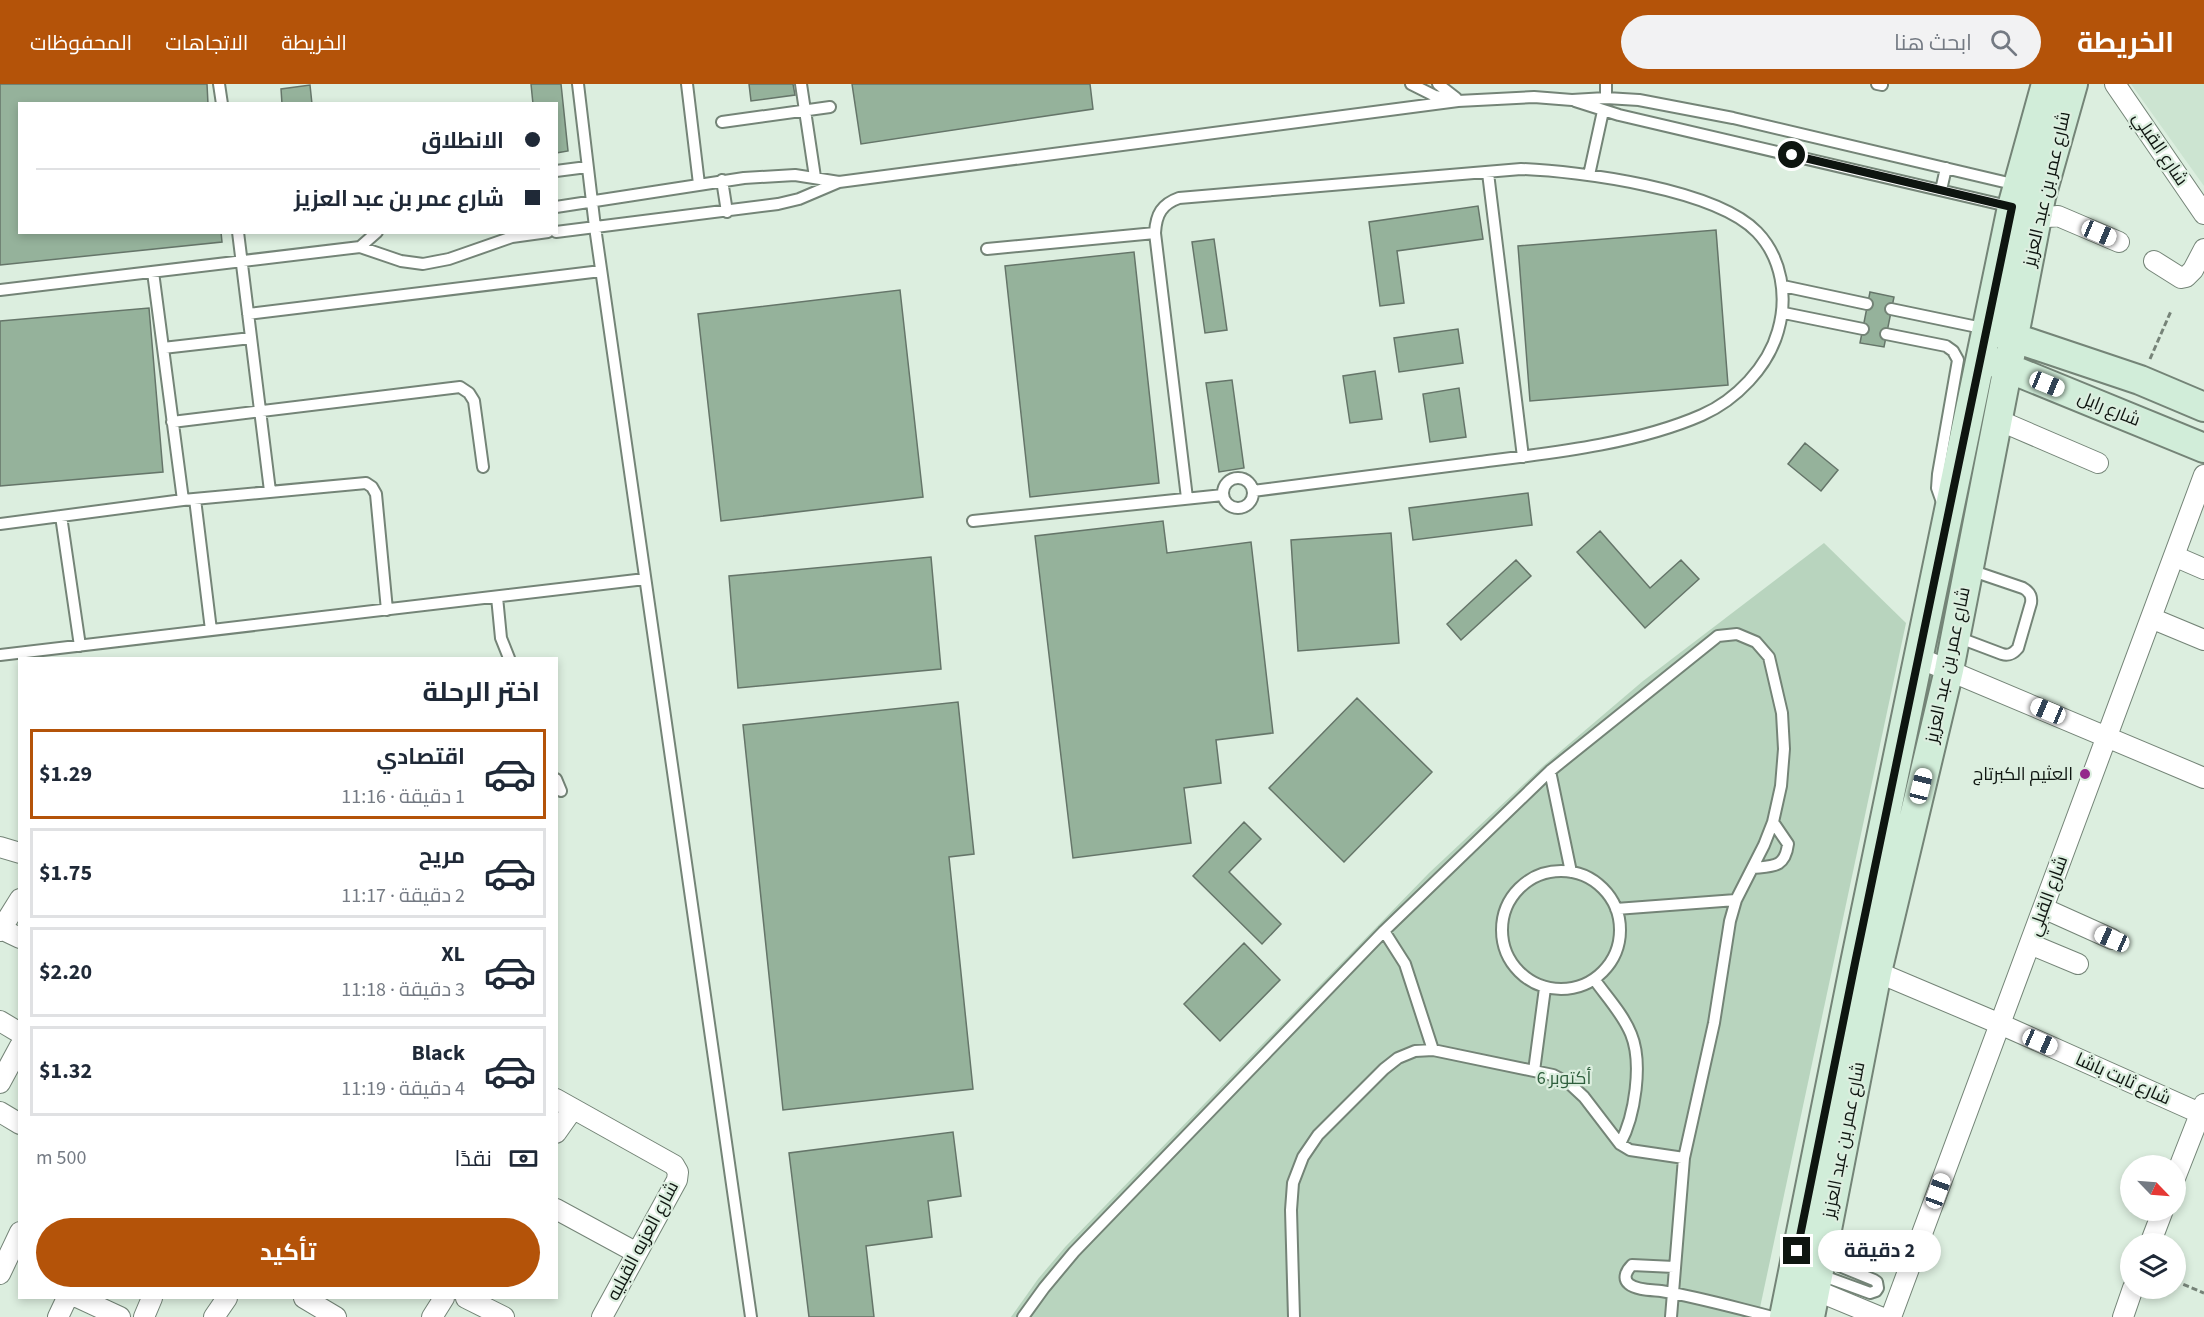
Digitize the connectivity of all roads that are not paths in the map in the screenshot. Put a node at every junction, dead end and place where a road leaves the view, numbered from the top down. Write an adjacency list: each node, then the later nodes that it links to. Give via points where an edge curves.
1 (219, 84): 14 (lane)
2 (578, 84): 19 (lane)
3 (687, 84): 27 (lane)
4 (801, 84): 16 (lane)
5 (1411, 84): 13 (lane, via 1435,96)
6 (1438, 84): 13 (lane)
7 (1606, 84): 11 (lane)
8 (2046, 84): 30 (main road, شارع عمر بن عبد العزيز)
9 (2073, 84): 30 (main road, شارع عمر بن عبد العزيز)
10 (2115, 84): 33 (street, شارع القبلي)
11 (1606, 98): 12 (lane); 20 (lane, via 1640,100 1733,118)
12 (1572, 100): 13 (lane, via 1534,97); 17 (lane)
13 (1458, 101): 26 (lane)
14 (222, 102)
15 (830, 107): 16 (lane)
16 (805, 111): 18 (lane); 24 (lane)
17 (1603, 111): 23 (lane); 28 (lane)
18 (722, 122)
19 (587, 167): 21 (lane); 29 (lane)
20 (1946, 168): 28 (lane); 30 (lane)
21 (558, 171)
22 (1488, 173): 23 (lane, via 1555,170); 36 (lane, via 1179,198 1160,210); 67 (lane)
23 (1588, 175): 48 (lane, via 1637,183 1730,213 1756,231 1774,257)
24 (815, 177): 25 (lane, via 776,175); 26 (lane)
25 (722, 180): 27 (lane); 32 (lane)
26 (839, 182): 32 (lane, via 799,199)
27 (699, 184): 29 (lane)
28 (1941, 190): 30 (lane)
29 (591, 202): 31 (lane); 34 (lane)
30 (2033, 204): 40 (street); 55 (main road, شارع عمر بن عبد العزيز); 57 (main road, شارع عمر بن عبد العزيز)
31 (558, 207)
32 (727, 212): 34 (lane)
33 (2204, 214)
34 (595, 227): 35 (lane); 46 (lane)
35 (558, 231)
36 (1155, 233): 42 (lane); 74 (lane)
37 (237, 234): 44 (lane)
38 (375, 234): 41 (lane)
39 (534, 234): 41 (lane, via 423,264)
40 (2120, 242)
41 (360, 247): 44 (lane)
42 (987, 249)
43 (2204, 249): 45 (street, via 2186,277 2181,278)
44 (241, 261): 47 (lane); 53 (lane)
45 (2154, 261)
46 (601, 271): 53 (lane); 84 (lane)
47 (153, 272): 49 (lane); 59 (lane)
48 (1783, 286): 50 (lane); 52 (lane)
49 (0, 290)
50 (1868, 304)
51 (1891, 309): 55 (lane)
52 (1784, 313): 54 (lane); 67 (lane, via 1774,346 1740,391 1722,405 1701,416 1643,434)
53 (248, 314): 58 (lane)
54 (1863, 329)
55 (1987, 329): 57 (main road, شارع رايل); 60 (main road, شارع عمر بن عبد العزيز)
56 (1886, 334): 77 (lane, via 1946,346 1958,360 1937,488)
57 (2014, 337): 61 (main road, شارع عمر بن عبد العزيز); 62 (main road, شارع رايل)
58 (251, 338): 59 (lane); 63 (lane)
59 (163, 348): 65 (lane)
60 (1981, 357): 61 (main road, شارع رايل); 77 (main road, شارع عمر بن عبد العزيز)
61 (2008, 368): 64 (main road, شارع عمر بن عبد العزيز); 66 (main road, شارع رايل)
62 (2204, 407)
63 (260, 411): 65 (lane); 69 (lane, via 460,387 474,401); 71 (lane)
64 (1998, 420): 68 (street); 83 (main road, شارع عمر بن عبد العزيز)
65 (172, 422): 76 (lane)
66 (2204, 448)
67 (1523, 457): 72 (lane)
68 (2098, 463)
69 (483, 467)
70 (2204, 475): 81 (street, شارع القبلي)
71 (270, 491): 75 (lane); 86 (lane, via 358,483 372,488 376,494)
72 (1254, 491): 73 (lane, via 1243,507 1230,506); 73 (lane, via 1247,480 1233,478)
73 (1223, 495): 74 (lane)
74 (1187, 498): 79 (lane)
75 (195, 499): 76 (lane); 88 (lane)
76 (183, 500): 78 (lane)
77 (1949, 513): 94 (main road, شارع عمر بن عبد العزيز)
78 (61, 516): 80 (lane); 91 (lane)
79 (973, 521)
80 (0, 524)
81 (2174, 556): 82 (street); 87 (street, شارع القبلي)
82 (2204, 569)
83 (1968, 570): 89 (main road, شارع عمر بن عبد العزيز); 89 (lane, via 2029,591 2031,603 2014,653 2002,654)
84 (645, 579): 85 (lane); 157 (lane)
85 (498, 597): 86 (lane); 93 (lane, via 501,638)
86 (387, 610): 88 (lane)
87 (2151, 618): 90 (street); 96 (street, شارع القبلي)
88 (211, 630): 91 (lane)
89 (1954, 636): 95 (main road, شارع عمر بن عبد العزيز)
90 (2204, 640)
91 (80, 646): 92 (lane)
92 (0, 655)
93 (509, 657)
94 (1919, 658): 95 (street); 162 (main road, شارع عمر بن عبد العزيز)
95 (1949, 670): 96 (street); 116 (main road, شارع عمر بن عبد العزيز)
96 (2107, 736): 98 (street); 108 (street, شارع القبلي)
97 (1550, 771): 101 (lane, via 1718,636 1737,634 1756,642 1769,657 1782,713 1781,786); 105 (lane); 111 (lane)
98 (2204, 778)
99 (558, 784): 100 (lane)
100 (561, 791)
101 (1773, 822): 104 (lane); 104 (lane, via 1788,844 1786,856 1778,865)
102 (0, 847): 103 (street)
103 (18, 852)
104 (1753, 868): 106 (lane)
105 (1571, 872): 109 (lane, via 1598,885); 118 (lane, via 1553,872 1521,886 1503,917 1506,953 1528,980)
106 (1736, 900): 109 (lane); 133 (lane)
107 (14, 903): 110 (street)
108 (2043, 908): 113 (street); 114 (street, شارع القبلي)
109 (1616, 909): 117 (lane, via 1617,948 1606,969)
110 (1, 930): 112 (street)
111 (1384, 931): 123 (lane, via 1405,964); 158 (lane, via 1074,1252)
112 (18, 937)
113 (2112, 939)
114 (2030, 944): 115 (street); 120 (street, شارع القبلي)
115 (2078, 964)
116 (1877, 972): 120 (street, شارع ثابت باشا); 139 (main road, شارع عمر بن عبد العزيز)
117 (1594, 979): 118 (lane, via 1579,987); 131 (lane, via 1636,1046 1632,1115)
118 (1545, 988): 124 (lane)
119 (0, 1022): 121 (street)
120 (2000, 1024): 127 (street, شارع ثابت باشا); 164 (street, شارع القبلي)
121 (18, 1032)
122 (18, 1050): 125 (street)
123 (1433, 1050): 124 (lane); 159 (lane, via 1415,1051 1384,1069 1318,1135 1303,1158 1293,1183 1291,1210)
124 (1534, 1071): 131 (lane, via 1570,1084)
125 (0, 1083)
126 (565, 1104): 130 (street); 136 (street, شارع العزبه القبليه, via 674,1165 678,1172)
127 (2203, 1111): 132 (street)
128 (0, 1112): 129 (street)
129 (18, 1123)
130 (558, 1126)
131 (1620, 1144): 133 (lane, via 1641,1153)
132 (2185, 1155)
133 (1684, 1158): 138 (lane)
134 (558, 1210): 136 (street)
135 (18, 1237): 137 (street)
136 (637, 1253): 156 (street, شارع العزبه القبليه)
137 (6, 1266)
138 (1674, 1267): 140 (lane); 140 (lane, via 1632,1265 1625,1278 1636,1288)
139 (1816, 1285): 139 (lane, via 1870,1293 1878,1288 1874,1280); 163 (street)
140 (1671, 1293): 160 (lane); 161 (lane)
141 (67, 1299): 149 (street)
142 (81, 1299): 150 (street)
143 (152, 1299): 151 (street)
144 (226, 1299): 152 (street)
145 (443, 1299): 154 (street)
146 (468, 1299): 155 (street)
147 (2129, 1299): 165 (street)
148 (315, 1305): 153 (street)
149 (58, 1317)
150 (120, 1317)
151 (144, 1317)
152 (214, 1317)
153 (336, 1317)
154 (432, 1317)
155 (504, 1317)
156 (602, 1317)
157 (751, 1317)
158 (1023, 1317)
159 (1294, 1317)
160 (1671, 1317)
161 (1773, 1317)
162 (1784, 1317)
163 (1880, 1317)
164 (1891, 1317)
165 (2123, 1317)

